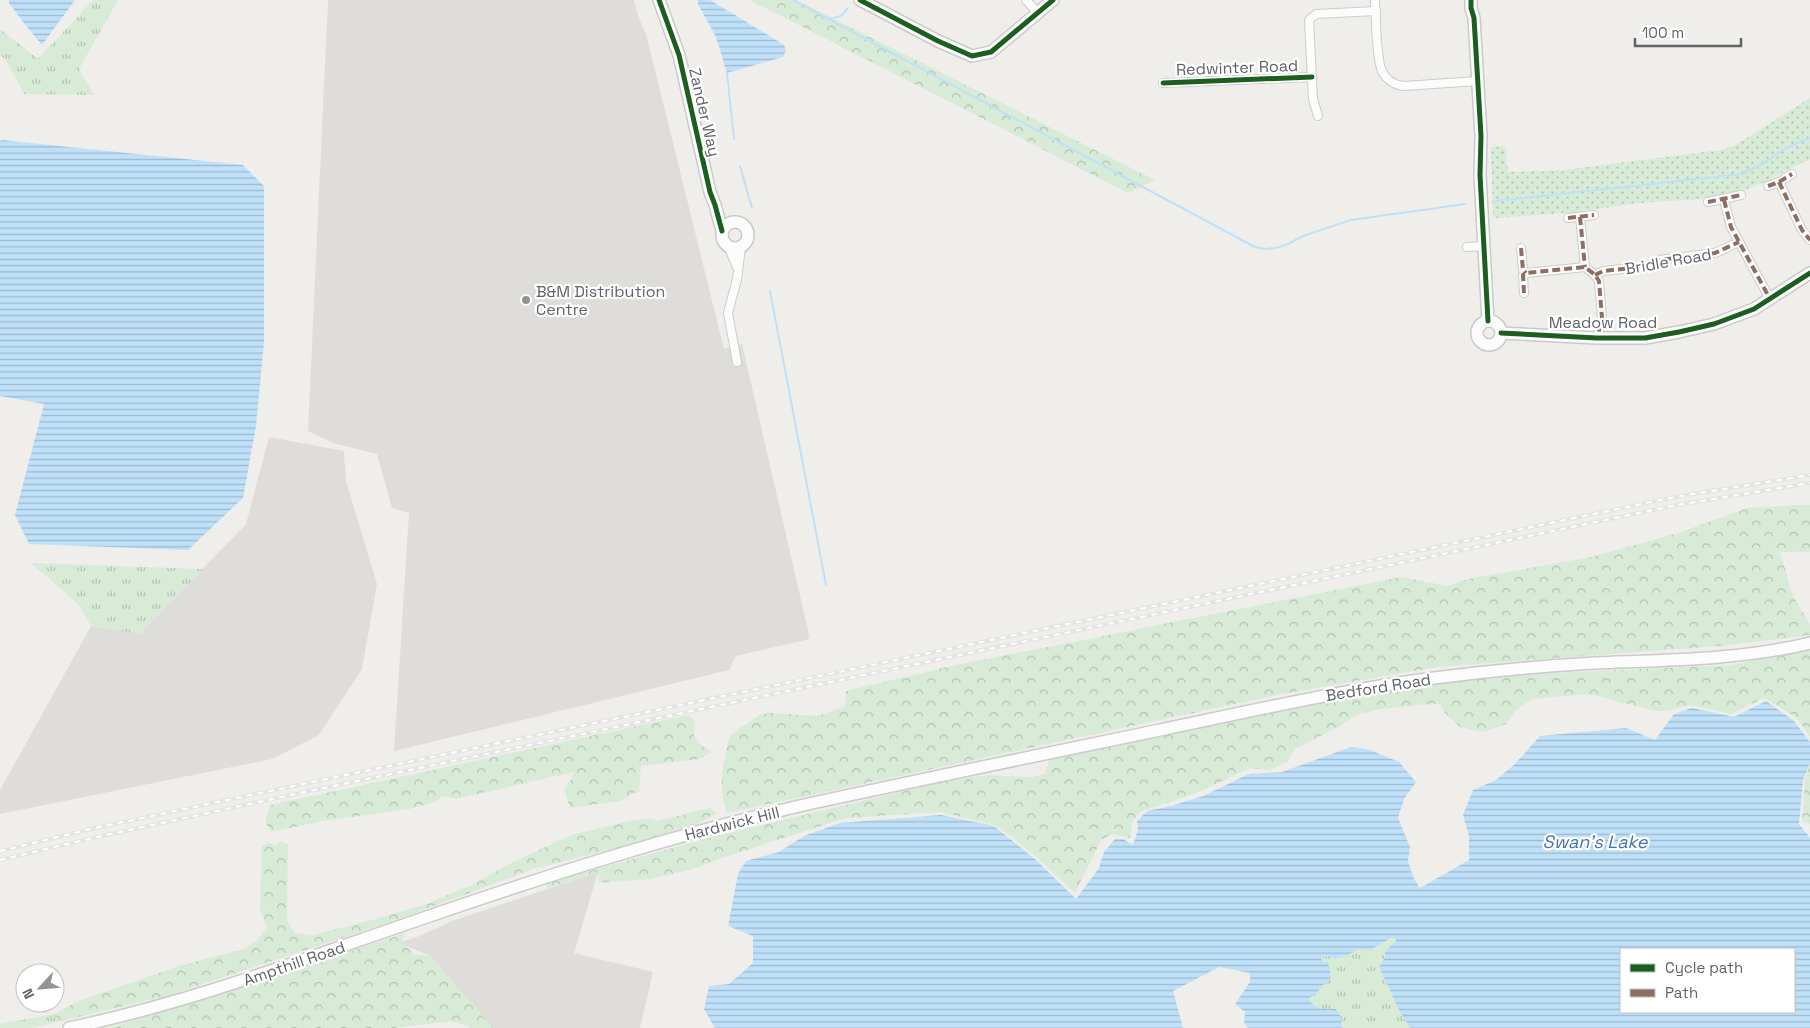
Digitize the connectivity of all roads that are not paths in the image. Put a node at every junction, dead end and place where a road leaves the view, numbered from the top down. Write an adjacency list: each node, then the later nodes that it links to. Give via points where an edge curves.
1 (659, 0): 19 (main road, Zander Way, via 679,55 710,192)
2 (860, 0): 8 (main road, via 972,56 991,52)
3 (1026, 0): 8 (street)
4 (1053, 0): 8 (main road)
5 (1375, 0): 7 (street)
6 (1471, 0): 10 (main road, via 1474,18)
7 (1376, 12): 9 (street, via 1316,14 1309,20); 10 (street, via 1380,66 1392,82 1404,86)
8 (1038, 13)
9 (1312, 77): 11 (street, Redwinter Road); 12 (street)
10 (1473, 82): 28 (main road, via 1481,136)
11 (1163, 83)
12 (1318, 116)
13 (1792, 174): 14 (street)
14 (1779, 182): 15 (street); 25 (street)
15 (1768, 186)
16 (1741, 195): 17 (street)
17 (1724, 200): 18 (street); 26 (street)
18 (1708, 202)
19 (716, 205): 23 (main road); 24 (main road, Zander Way)
20 (1594, 215): 21 (street)
21 (1580, 217): 22 (street); 32 (street)
22 (1568, 218)
23 (736, 221): 24 (main road); 29 (main road, via 744,225 748,233 747,241)
24 (722, 231): 27 (main road, via 722,240)
25 (1810, 240)
26 (1739, 242): 36 (street, Bridle Road, via 1715,253 1659,260 1650,266 1603,271); 38 (street)
27 (728, 246): 29 (main road); 33 (street)
28 (1484, 246): 30 (street); 39 (main road)
29 (740, 247): 33 (street)
30 (1467, 247)
31 (1521, 248): 34 (street)
32 (1584, 268): 34 (street); 36 (street)
33 (738, 269): 42 (street, via 728,313)
34 (1526, 273): 37 (street, via 1523,276)
35 (1810, 273): 38 (main road, Meadow Road)
36 (1595, 275): 41 (street, via 1599,281 1602,318)
37 (1524, 292)
38 (1770, 299): 41 (main road, Meadow Road, via 1732,318 1697,328 1645,338)
39 (1488, 321): 40 (main road, via 1496,323); 40 (main road, via 1478,329 1481,342 1495,344)
40 (1501, 332): 41 (main road, Meadow Road)
41 (1597, 338)
42 (737, 362)
43 (1810, 643): 44 (main road, Bedford Road, via 1714,658 1544,666 1394,683)
44 (952, 773): 45 (main road, Hardwick Hill, via 725,825)
45 (516, 887): 46 (main road, Ampthill Road, via 227,986)
46 (69, 1028)

